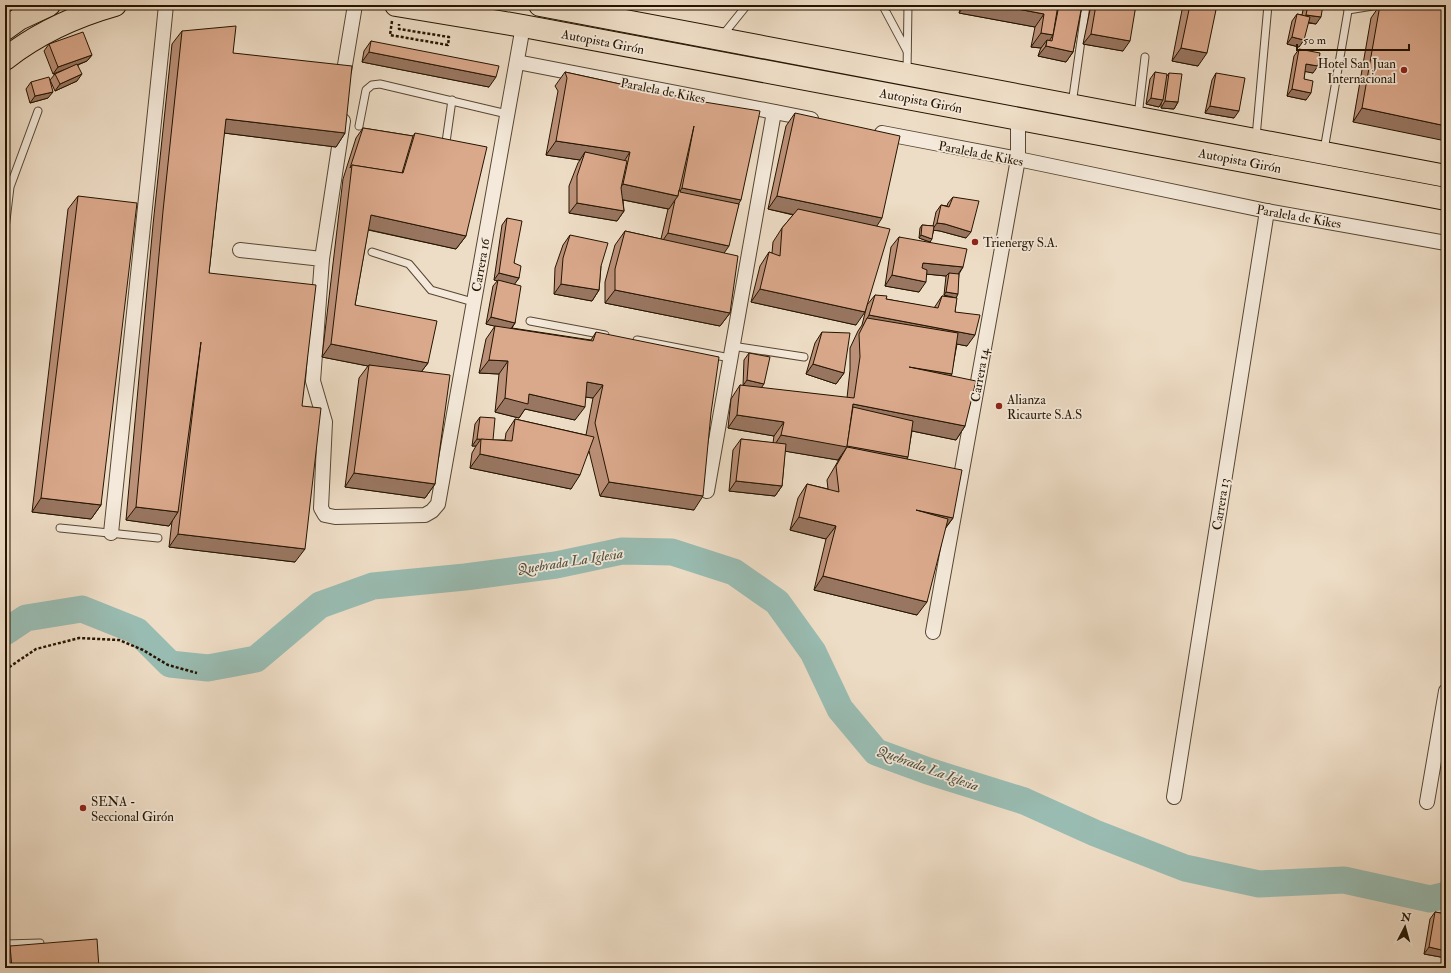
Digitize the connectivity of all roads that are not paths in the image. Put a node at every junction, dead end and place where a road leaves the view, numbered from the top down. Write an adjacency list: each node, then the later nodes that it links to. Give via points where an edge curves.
1 (115, 5): 19 (highway, via 93,11 62,25 24,44)
2 (166, 5): 57 (street)
3 (355, 5): 22 (street)
4 (540, 5): 16 (highway, Autopista Girón)
5 (747, 5): 14 (lane)
6 (754, 5): 14 (lane)
7 (908, 5): 17 (lane)
8 (1086, 5): 26 (lane)
9 (1268, 5): 36 (lane)
10 (1379, 5): 11 (lane)
11 (1348, 7): 38 (lane)
12 (884, 8): 17 (lane)
13 (398, 14): 15 (highway, Autopista Girón)
14 (740, 14): 16 (lane)
15 (523, 26): 20 (street, Carrera 16); 31 (highway, Autopista Girón)
16 (720, 39): 23 (highway, Autopista Girón)
17 (907, 51): 23 (lane)
18 (1145, 57): 32 (lane)
19 (5, 59)
20 (517, 62): 29 (street, Paralela de Kikes); 30 (street, Carrera 16)
21 (329, 70): 22 (street)
22 (344, 72): 24 (street, via 349,79)
23 (907, 74): 26 (highway, Autopista Girón)
24 (348, 87)
25 (452, 100): 30 (lane); 34 (lane, via 380,84 372,85 366,90); 37 (lane)
26 (1072, 106): 32 (highway, Autopista Girón)
27 (345, 109): 48 (street)
28 (38, 111): 41 (lane)
29 (774, 112): 33 (street, Paralela de Kikes); 53 (street)
30 (507, 114): 49 (street, Carrera 16)
31 (1018, 118): 39 (street, Carrera 14); 42 (highway, Autopista Girón)
32 (1138, 118): 36 (highway, Autopista Girón)
33 (827, 122)
34 (359, 126)
35 (865, 130): 39 (street, Paralela de Kikes)
36 (1256, 141): 38 (highway, Autopista Girón)
37 (446, 142)
38 (1324, 154): 40 (highway, Autopista Girón)
39 (1018, 159): 43 (street, Paralela de Kikes); 59 (street, Carrera 14)
40 (1446, 176)
41 (8, 185): 44 (lane)
42 (1446, 199)
43 (1267, 211): 45 (street, Paralela de Kikes); 61 (street, Carrera 13)
44 (5, 229)
45 (1446, 242)
46 (240, 250): 48 (street)
47 (372, 252): 49 (lane, via 408,264 431,290)
48 (322, 260): 49 (street, Carrera 16, via 313,381 325,422 321,508 326,515 425,515 438,504)
49 (473, 302)
50 (530, 321): 51 (lane)
51 (614, 336)
52 (630, 339): 53 (lane)
53 (731, 352): 54 (lane); 55 (street)
54 (804, 357)
55 (707, 491)
56 (60, 528): 57 (lane)
57 (111, 533): 58 (lane)
58 (158, 538)
59 (933, 632)
60 (1446, 691): 62 (street)
61 (1174, 796)
62 (1428, 802)
63 (40, 943): 64 (lane)
64 (5, 944)

